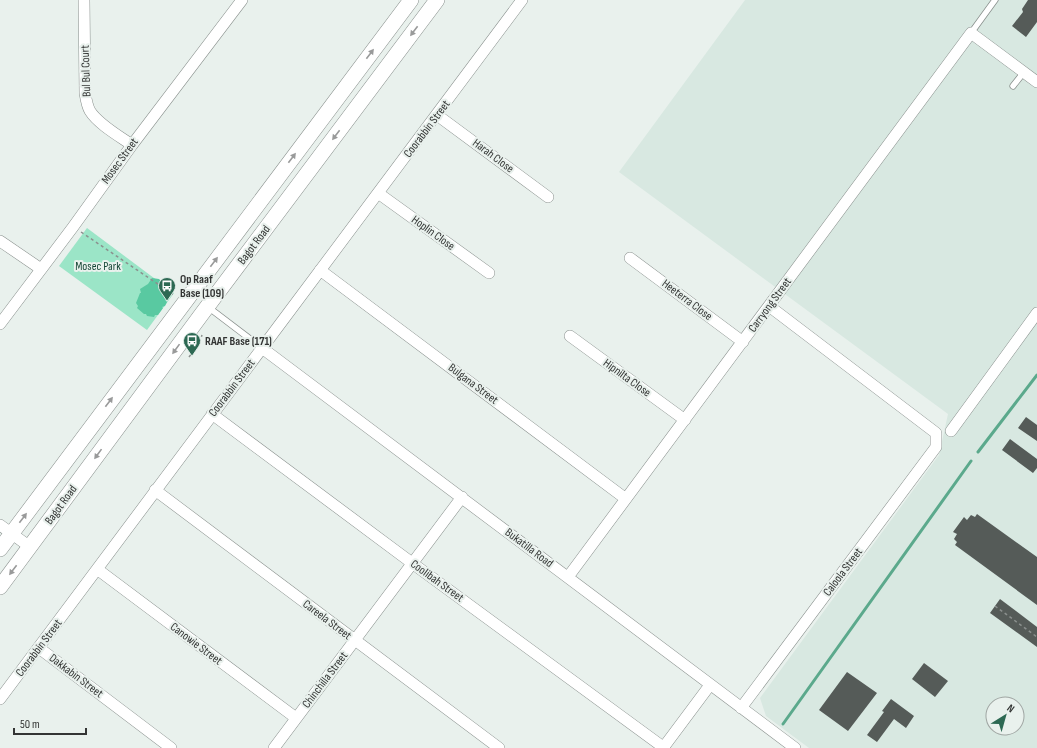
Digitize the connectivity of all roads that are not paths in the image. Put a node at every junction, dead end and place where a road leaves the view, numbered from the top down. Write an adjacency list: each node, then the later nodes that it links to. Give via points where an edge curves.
1 (84, 0): 12 (street, Bul Bul Court, via 84,93 89,111)
2 (242, 0): 12 (street, Mosec Street)
3 (411, 0): 33 (main road, Bagot Road, one-way to 3)
4 (437, 0): 21 (main road, Bagot Road, one-way to 21)
5 (522, 0): 11 (street, Coorabbin Street)
6 (995, 0): 7 (lane)
7 (971, 33): 8 (street); 20 (street, Carryong Street)
8 (1024, 72): 9 (street); 10 (lane)
9 (1037, 82)
10 (1013, 86)
11 (437, 115): 13 (street, Coorabbin Street); 14 (street, Harah Close)
12 (132, 145): 17 (street, Mosec Street)
13 (378, 193): 18 (street, Coorabbin Street); 19 (street, Hoplin Close)
14 (548, 197)
15 (0, 241): 17 (street)
16 (630, 258): 25 (street, Heeterra Close)
17 (40, 269): 23 (street, Mosec Street)
18 (320, 270): 26 (street, Coorabbin Street); 32 (street, Bulgana Street)
19 (489, 273)
20 (769, 306): 25 (street, Carryong Street); 44 (street, Caloola Street, via 936,433 936,447)
21 (207, 307): 26 (lane); 34 (main road, Bagot Road, one-way to 34)
22 (1037, 313): 29 (street)
23 (0, 324)
24 (570, 336): 28 (street, Hipnilta Close)
25 (743, 342): 28 (street, Carryong Street)
26 (262, 348): 27 (street, Coorabbin Street); 31 (street, Bukatilla Road)
27 (212, 414): 30 (street, Coorabbin Street); 36 (street, Coolibah Street)
28 (684, 420): 32 (street, Carryong Street)
29 (951, 431)
30 (156, 490): 37 (street, Coorabbin Street); 40 (street, Careela Street)
31 (462, 497): 36 (street, Chinchilla Street); 38 (street, Bukatilla Road)
32 (626, 499): 38 (street, Carryong Street)
33 (6, 529): 34 (street); 35 (main road, Bagot Road)
34 (30, 547): 39 (main road, Bagot Road, one-way to 39)
35 (0, 549)
36 (412, 563): 40 (street, Chinchilla Street); 49 (street, Coolibah Street)
37 (97, 570): 41 (street, Coorabbin Street); 45 (street, Canowie Street)
38 (568, 577): 42 (street, Bukatilla Road)
39 (0, 587)
40 (354, 640): 45 (street, Chinchilla Street); 48 (street, Careela Street)
41 (39, 648): 43 (street, Coorabbin Street); 46 (street, Dakkabin Street)
42 (710, 685): 44 (street, Bukatilla Road); 49 (street)
43 (0, 699)
44 (741, 708): 50 (street, Bukatilla Road)
45 (296, 718): 47 (street, Chinchilla Street)
46 (171, 748)
47 (274, 748)
48 (499, 748)
49 (663, 748)
50 (795, 748)

